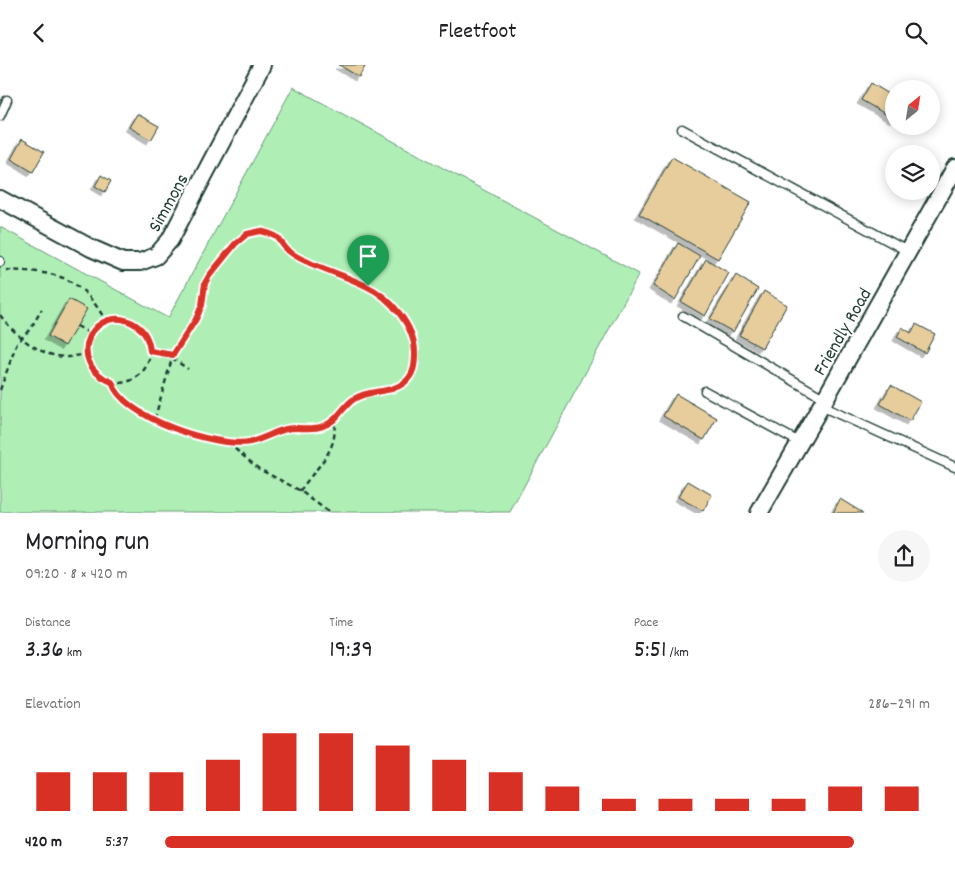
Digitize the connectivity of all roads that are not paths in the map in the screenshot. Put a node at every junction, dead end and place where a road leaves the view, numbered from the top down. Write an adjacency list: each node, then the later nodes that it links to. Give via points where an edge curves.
1 (262, 65): 6 (street, Simmons, via 170,240 156,256 140,262 123,262)
2 (7, 100): 3 (lane)
3 (0, 116)
4 (682, 129): 7 (lane)
5 (955, 168): 7 (street, Friendly Road)
6 (0, 199)
7 (909, 252): 10 (street, Friendly Road)
8 (683, 316): 10 (lane)
9 (705, 391): 11 (lane)
10 (823, 403): 11 (street, Friendly Road); 12 (lane)
11 (799, 442): 13 (street, Friendly Road)
12 (955, 467)
13 (759, 513)

